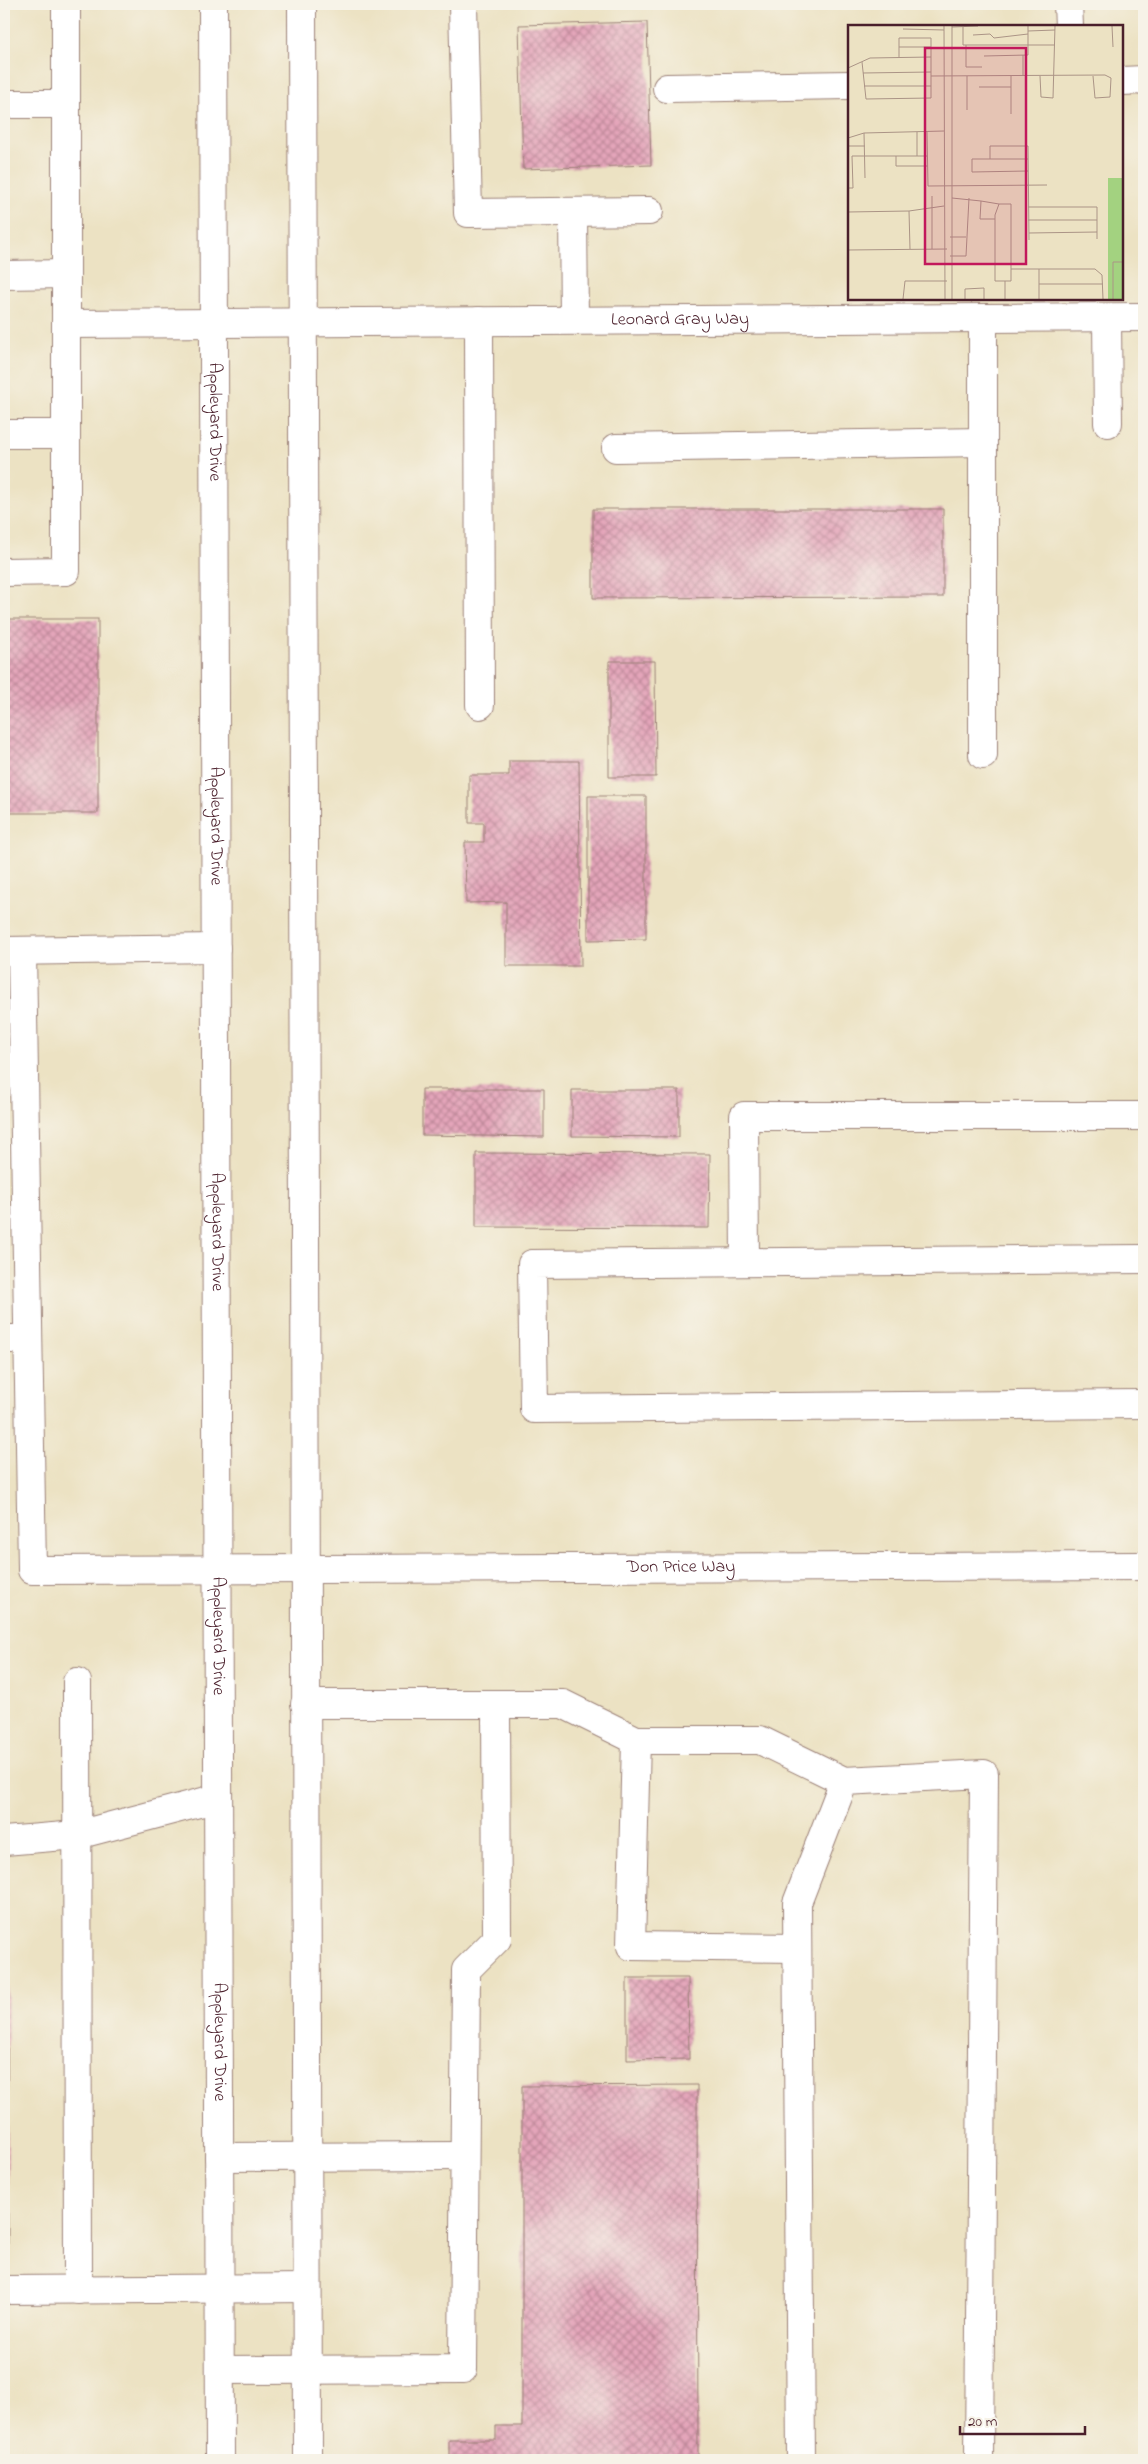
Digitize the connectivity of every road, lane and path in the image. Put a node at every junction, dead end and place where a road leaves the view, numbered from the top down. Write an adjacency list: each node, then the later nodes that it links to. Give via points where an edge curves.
1 (66, 4): 12 (street)
2 (212, 4): 22 (street, Appleyard Drive)
3 (302, 4): 23 (street)
4 (463, 4): 14 (street, via 468,214)
5 (1068, 4): 6 (street)
6 (1069, 25)
7 (1144, 80): 8 (street)
8 (1123, 81)
9 (848, 85): 10 (street)
10 (667, 88)
11 (4, 104): 12 (street)
12 (66, 104): 15 (street)
13 (648, 211): 14 (street)
14 (573, 212): 20 (street)
15 (66, 274): 16 (street); 24 (street)
16 (4, 275)
17 (1112, 311): 18 (street, Leonard Gray Way); 19 (street, Leonard Gray Way); 25 (street)
18 (1144, 317)
19 (983, 318): 20 (street, Leonard Gray Way); 28 (street)
20 (574, 320): 21 (street, Leonard Gray Way)
21 (479, 321): 23 (street, Leonard Gray Way); 31 (street)
22 (214, 322): 23 (street, Leonard Gray Way); 24 (street, Leonard Gray Way); 33 (street, Appleyard Drive)
23 (301, 322): 43 (street)
24 (66, 324): 27 (street)
25 (1108, 423)
26 (4, 434): 27 (street)
27 (66, 434): 30 (street, via 66,571)
28 (983, 442): 29 (street); 32 (street)
29 (616, 448)
30 (4, 572)
31 (480, 704)
32 (982, 755)
33 (216, 948): 34 (street); 42 (street, Appleyard Drive)
34 (13, 951): 36 (street)
35 (1144, 1116): 38 (street, via 744,1116)
36 (15, 1231): 39 (street)
37 (1144, 1259): 38 (street)
38 (745, 1262): 40 (street, via 532,1264 534,1409)
39 (16, 1339): 42 (street, Don Price Way, via 32,1570)
40 (1144, 1404)
41 (1144, 1566): 43 (street, Don Price Way)
42 (218, 1569): 43 (street, Don Price Way); 49 (street, Appleyard Drive)
43 (304, 1569): 45 (street)
44 (77, 1682): 50 (street)
45 (305, 1704): 46 (street); 55 (street)
46 (496, 1704): 47 (street, via 563,1704); 53 (street, via 498,1940 466,1970)
47 (636, 1740): 48 (street, via 760,1740); 52 (street, via 631,1946)
48 (844, 1781): 52 (street, via 797,1903); 65 (street, via 984,1774)
49 (218, 1798): 50 (street); 54 (street, Appleyard Drive)
50 (77, 1835): 51 (street); 59 (street)
51 (4, 1841)
52 (797, 1948): 64 (street)
53 (464, 2156): 55 (street); 60 (street, via 463,2369)
54 (219, 2157): 55 (street); 57 (street, Appleyard Drive)
55 (307, 2157): 56 (street)
56 (307, 2288): 57 (street); 60 (street)
57 (220, 2289): 59 (street); 61 (street, Appleyard Drive)
58 (4, 2290): 59 (street)
59 (78, 2290)
60 (307, 2369): 61 (street); 63 (street)
61 (220, 2370): 62 (street, Appleyard Drive)
62 (220, 2460)
63 (308, 2460)
64 (800, 2460)
65 (979, 2460)

